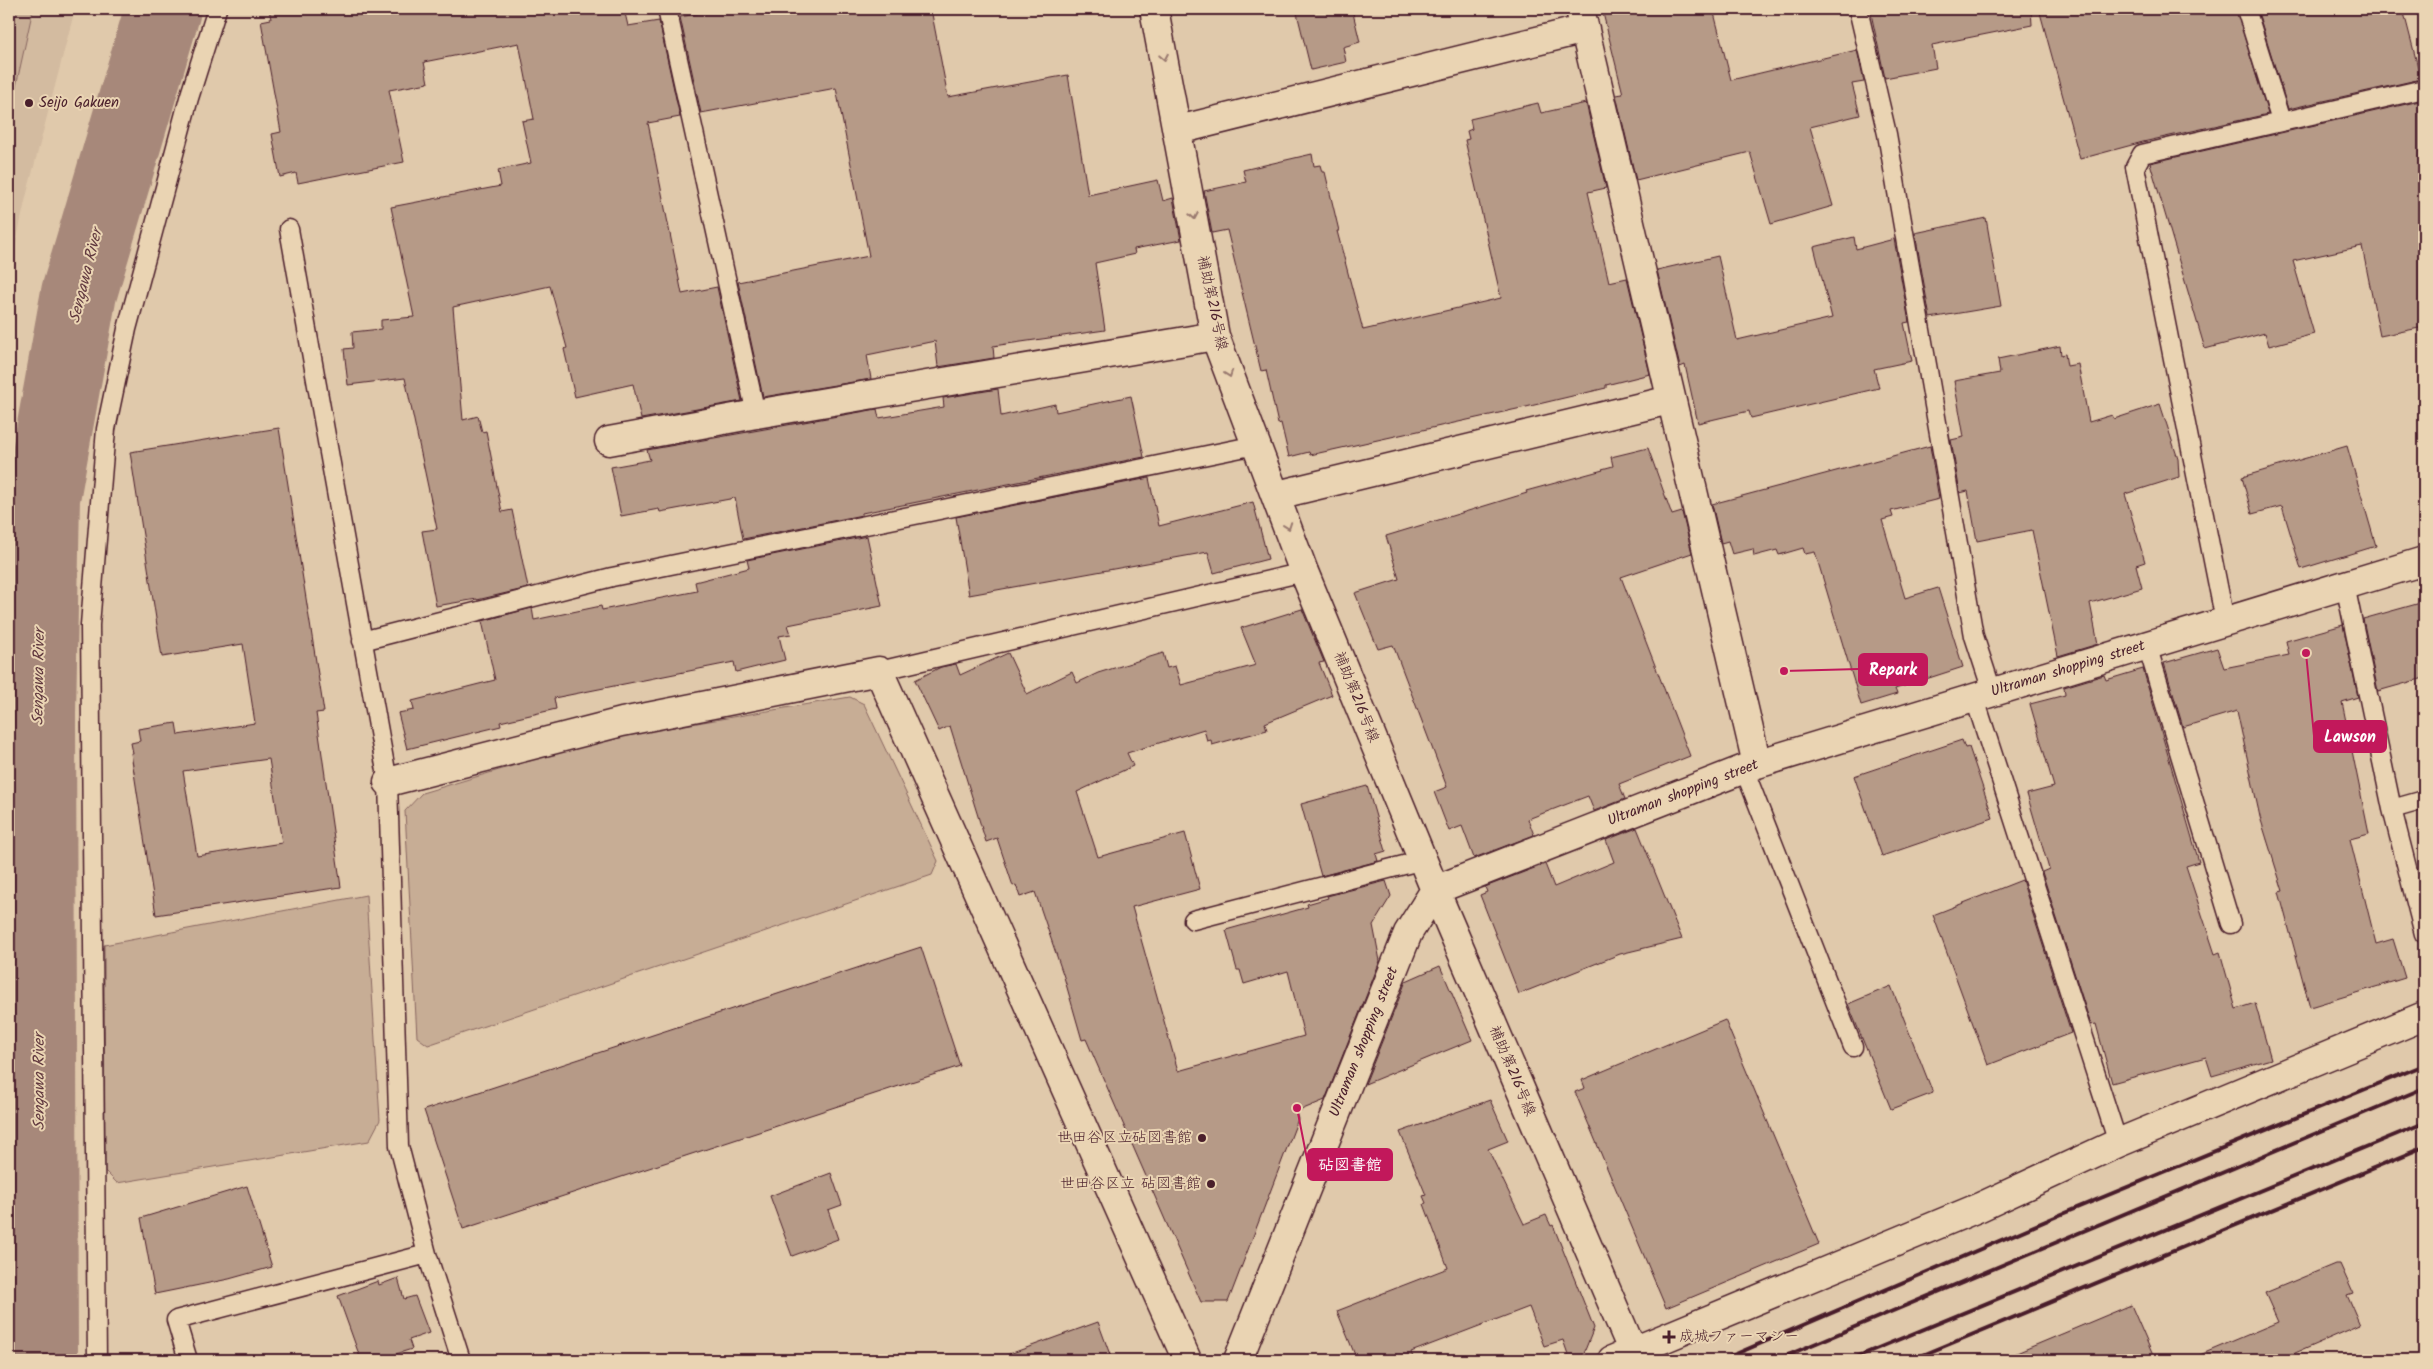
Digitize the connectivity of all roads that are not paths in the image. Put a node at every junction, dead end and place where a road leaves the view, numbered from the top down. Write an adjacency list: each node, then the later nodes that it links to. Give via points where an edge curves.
1 (217, 9): 39 (lane, via 189,98 127,329 106,429 90,625)
2 (667, 9): 13 (lane)
3 (1154, 9): 9 (street, 補助第216号線, one-way to 9)
4 (1858, 9): 24 (lane, via 1887,134)
5 (2246, 9): 8 (lane)
6 (1582, 19): 9 (street); 12 (street)
7 (2424, 89): 8 (lane)
8 (2280, 121): 20 (lane, via 2142,154 2135,167)
9 (1178, 130): 11 (street, 補助第216号線, one-way to 11)
10 (289, 229): 21 (lane)
11 (1216, 336): 13 (street); 15 (street, 補助第216号線, one-way to 15)
12 (1670, 400): 16 (street); 25 (street)
13 (756, 414): 14 (street)
14 (609, 441)
15 (1256, 445): 16 (street, 補助第216号線); 21 (lane, via 612,577)
16 (1277, 495): 18 (street, 補助第216号線, one-way to 18)
17 (2424, 561): 19 (street, Ultraman shopping street)
18 (1304, 572): 23 (lane); 29 (street, 補助第216号線)
19 (2344, 585): 20 (street, Ultraman shopping street); 28 (lane)
20 (2225, 621): 22 (street, Ultraman shopping street)
21 (362, 641): 26 (lane)
22 (2147, 645): 24 (street, Ultraman shopping street); 32 (lane)
23 (879, 671): 26 (street, via 622,722); 42 (street)
24 (1984, 695): 25 (street, Ultraman shopping street); 36 (lane)
25 (1750, 766): 30 (street, Ultraman shopping street); 35 (lane)
26 (388, 782): 37 (lane, via 399,1146)
27 (2424, 800): 28 (lane)
28 (2392, 809): 33 (lane)
29 (1423, 860): 30 (street, 補助第216号線); 31 (lane)
30 (1435, 890): 38 (street, 補助第216号線); 43 (street, Ultraman shopping street, via 1408,933)
31 (1193, 920)
32 (2231, 924)
33 (2424, 934)
34 (2424, 1016): 36 (street)
35 (1853, 1047)
36 (2118, 1143): 38 (street, via 1980,1207)
37 (427, 1254): 40 (lane, via 176,1320); 41 (lane)
38 (1627, 1357)
39 (97, 1360)
40 (188, 1360)
41 (461, 1360)
42 (1187, 1360)
43 (1238, 1360)

